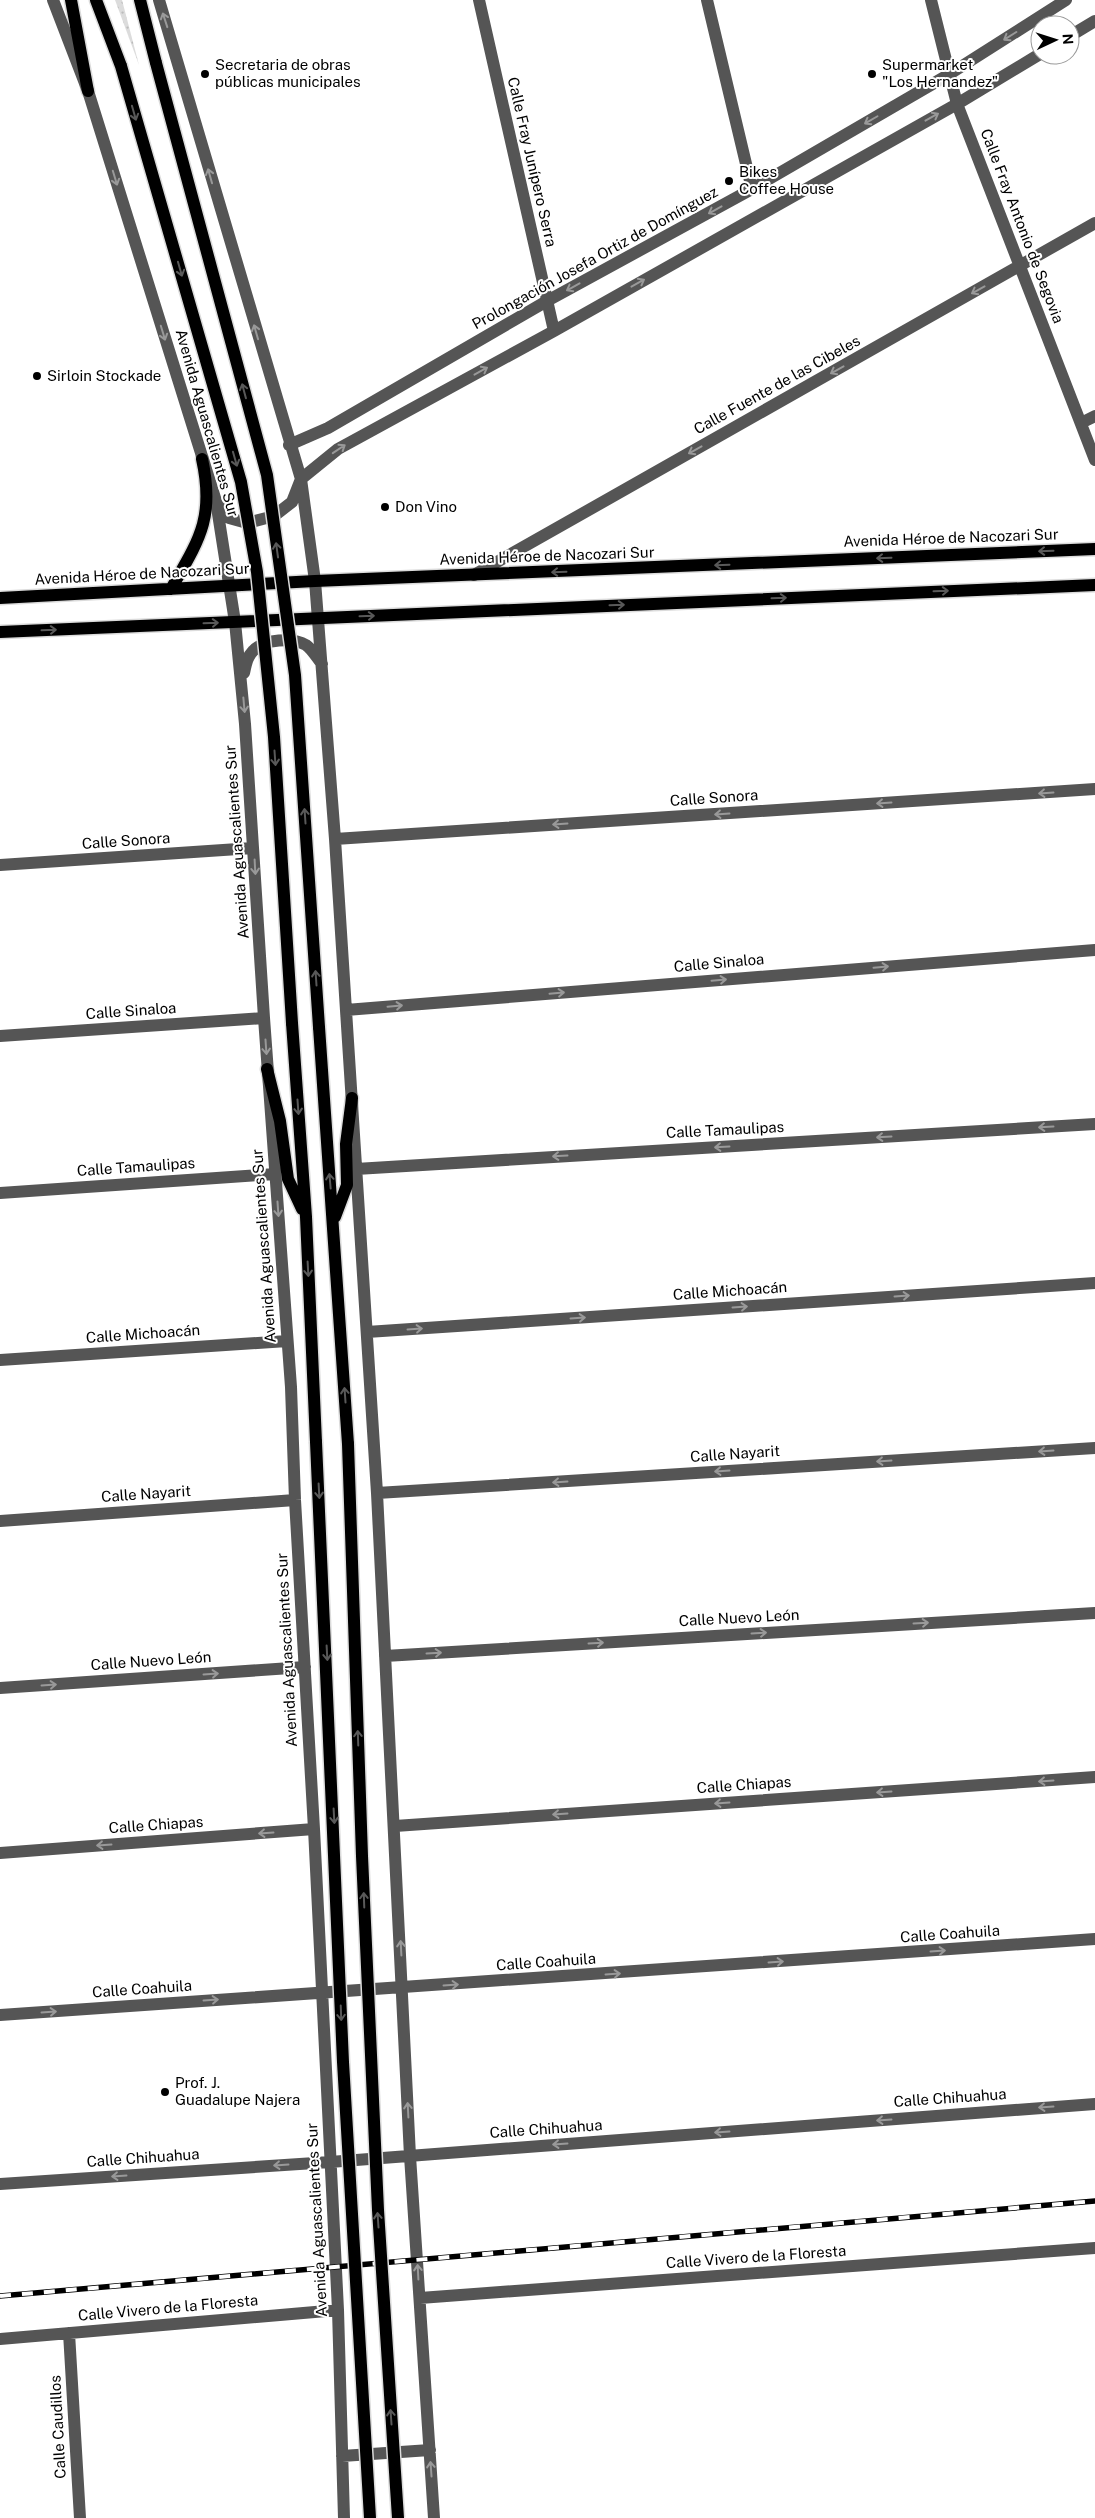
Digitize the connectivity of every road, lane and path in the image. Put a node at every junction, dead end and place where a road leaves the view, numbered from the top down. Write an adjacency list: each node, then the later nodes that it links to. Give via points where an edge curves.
1 (53, 0): 14 (street, Avenida Aguascalientes Sur)
2 (71, 0): 14 (main road)
3 (96, 0): 54 (main road, Avenida Aguascalientes Sur, one-way to 54, bridge, via 121,66 241,482 257,572 274,737)
4 (140, 0): 55 (main road, one-way to 4, bridge, via 295,675 267,475)
5 (158, 0): 23 (street, one-way to 5)
6 (479, 0): 19 (street, Calle Fray Junípero Serra)
7 (707, 0): 16 (street)
8 (931, 0): 13 (street, Calle Fray Antonio de Segovia)
9 (1066, 0): 13 (street, Prolongación Josefa Ortiz de Domínguez, one-way to 13)
10 (1095, 21): 11 (street)
11 (1080, 30)
12 (1030, 60): 15 (street)
13 (948, 75): 15 (street, Calle Fray Antonio de Segovia); 16 (street, Prolongación Josefa Ortiz de Domínguez, one-way to 16)
14 (88, 91): 24 (street, Avenida Aguascalientes Sur, one-way to 24)
15 (957, 104): 18 (street, Calle Fray Antonio de Segovia); 20 (street, one-way to 15)
16 (752, 190): 19 (street, Prolongación Josefa Ortiz de Domínguez, one-way to 19)
17 (1095, 223): 18 (street, Calle Fuente de las Cibeles)
18 (1021, 266): 22 (street, Calle Fray Antonio de Segovia); 29 (street, Calle Fuente de las Cibeles, one-way to 29)
19 (547, 301): 20 (street, Calle Fray Junípero Serra); 23 (street, Prolongación Josefa Ortiz de Domínguez, via 328,428)
20 (554, 331): 26 (street, one-way to 20, via 338,449)
21 (1095, 416): 22 (street)
22 (1082, 423): 25 (street, Calle Fray Antonio de Segovia)
23 (289, 445): 26 (street)
24 (202, 459): 27 (street, Avenida Aguascalientes Sur); 33 (main road, via 208,493 203,527 198,544)
25 (1095, 460)
26 (301, 479): 27 (street, via 292,502 274,516 247,523 229,518); 30 (street)
27 (216, 501): 32 (street, Avenida Aguascalientes Sur)
28 (1095, 548): 29 (main road, Avenida Héroe de Nacozari Sur, one-way to 29)
29 (474, 575): 30 (main road, Avenida Héroe de Nacozari Sur)
30 (315, 581): 32 (main road, Avenida Héroe de Nacozari Sur); 35 (street)
31 (1095, 585): 35 (main road, one-way to 31)
32 (231, 586): 33 (main road, Avenida Héroe de Nacozari Sur); 36 (street, Avenida Aguascalientes Sur)
33 (171, 589): 34 (main road, Avenida Héroe de Nacozari Sur)
34 (0, 598)
35 (318, 618): 36 (main road); 38 (street)
36 (236, 622): 37 (main road, one-way to 36); 39 (street, Avenida Aguascalientes Sur)
37 (0, 632)
38 (322, 664): 39 (street, via 307,646 296,641 268,642 254,649 247,659); 41 (street)
39 (241, 680): 42 (street, Avenida Aguascalientes Sur, one-way to 42)
40 (1095, 789): 41 (street, Calle Sonora, one-way to 41)
41 (335, 839): 45 (street)
42 (253, 848): 43 (street, Calle Sonora); 46 (street, Avenida Aguascalientes Sur, one-way to 46)
43 (0, 866)
44 (1095, 950): 45 (street, Calle Sinaloa, one-way to 44)
45 (346, 1010): 49 (street)
46 (264, 1018): 47 (street, Calle Sinaloa); 48 (street, Avenida Aguascalientes Sur, one-way to 48)
47 (0, 1036)
48 (267, 1069): 52 (street, Avenida Aguascalientes Sur); 54 (main road, via 280,1121 288,1179)
49 (352, 1098): 51 (street); 55 (main road, via 346,1144 346,1185)
50 (1095, 1124): 51 (street, Calle Tamaulipas, one-way to 51)
51 (356, 1169): 57 (street)
52 (275, 1174): 53 (street, Calle Tamaulipas); 58 (street, Avenida Aguascalientes Sur, one-way to 58)
53 (0, 1193)
54 (306, 1216): 89 (main road, Avenida Aguascalientes Sur, one-way to 89, bridge, via 343,2062)
55 (334, 1222): 90 (main road, one-way to 55, bridge, via 378,2210 348,1444)
56 (1095, 1283): 57 (street, Calle Michoacán, one-way to 56)
57 (367, 1332): 61 (street)
58 (287, 1341): 59 (street, Calle Michoacán); 62 (street, Avenida Aguascalientes Sur)
59 (0, 1360)
60 (1095, 1448): 61 (street, Calle Nayarit, one-way to 61)
61 (377, 1493): 65 (street)
62 (295, 1500): 63 (street, Calle Nayarit); 66 (street, Avenida Aguascalientes Sur)
63 (0, 1521)
64 (1095, 1613): 65 (street, Calle Nuevo León, one-way to 64)
65 (386, 1656): 69 (street)
66 (305, 1667): 67 (street, Calle Nuevo León, one-way to 66); 70 (street, Avenida Aguascalientes Sur)
67 (0, 1688)
68 (1095, 1777): 69 (street, Calle Chiapas, one-way to 69)
69 (395, 1826): 73 (street, one-way to 69)
70 (314, 1829): 71 (street, Calle Chiapas, one-way to 71); 74 (street, Avenida Aguascalientes Sur)
71 (0, 1853)
72 (1095, 1939): 73 (street, Calle Coahuila, one-way to 72)
73 (403, 1988): 74 (street, Calle Coahuila); 77 (street, one-way to 73)
74 (321, 1992): 75 (street, Calle Coahuila, one-way to 74); 78 (street, Avenida Aguascalientes Sur)
75 (0, 2016)
76 (1095, 2104): 77 (street, Calle Chihuahua, one-way to 77)
77 (410, 2156): 78 (street, Calle Chihuahua); 81 (street, one-way to 77)
78 (330, 2162): 79 (street, Calle Chihuahua, one-way to 79); 82 (street, Avenida Aguascalientes Sur)
79 (0, 2184)
80 (1095, 2248): 81 (street, Calle Vivero de la Floresta)
81 (420, 2298): 85 (street)
82 (338, 2310): 83 (street, Calle Vivero de la Floresta); 86 (street, Avenida Aguascalientes Sur)
83 (69, 2333): 84 (street, Calle Vivero de la Floresta); 87 (street, Calle Caudillos)
84 (0, 2339)
85 (430, 2450): 86 (street); 91 (street, one-way to 85)
86 (342, 2456): 88 (street, Avenida Aguascalientes Sur)
87 (80, 2518)
88 (344, 2518)
89 (370, 2518)
90 (398, 2518)
91 (434, 2518)

